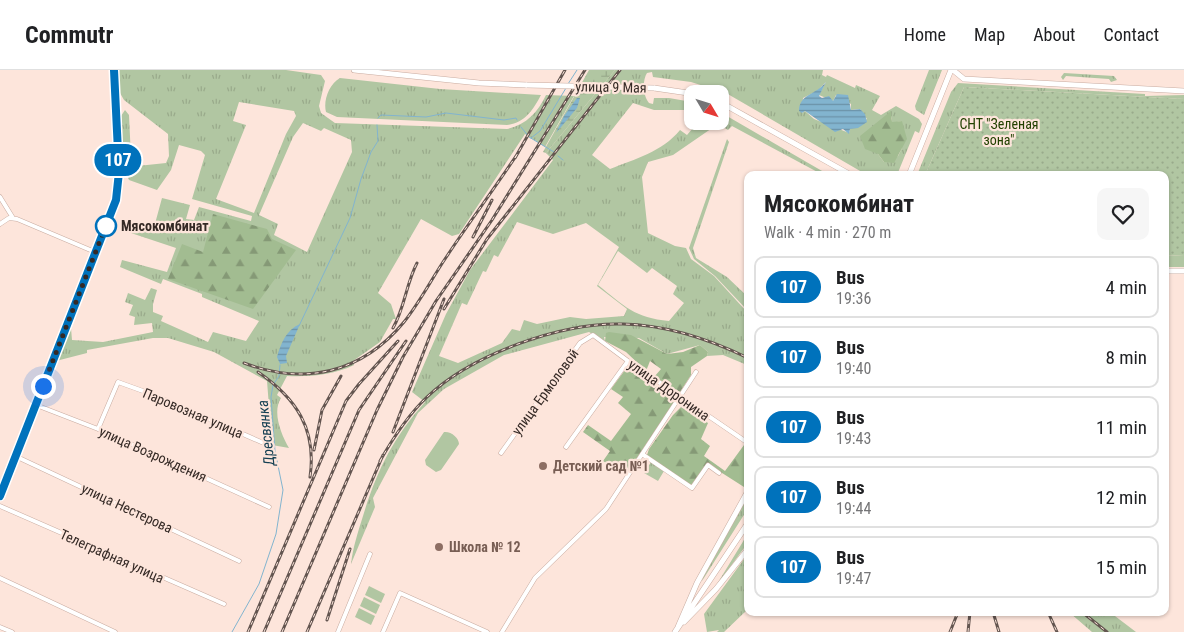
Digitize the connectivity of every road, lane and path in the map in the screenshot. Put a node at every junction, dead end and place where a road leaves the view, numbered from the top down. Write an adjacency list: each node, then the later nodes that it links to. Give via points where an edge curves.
1 (114, 70): 12 (street, via 118,187)
2 (354, 70): 5 (street, улица 9 Мая, bridge, via 479,83 654,88)
3 (952, 70): 4 (street, via 964,79); 8 (street)
4 (1184, 91)
5 (684, 92)
6 (729, 107): 7 (street)
7 (843, 171)
8 (911, 171)
9 (0, 197): 10 (street)
10 (13, 218): 11 (street); 12 (street)
11 (0, 224)
12 (95, 252): 19 (street)
13 (1169, 271): 14 (street)
14 (1184, 271)
15 (593, 335): 16 (street, улица Доронина); 24 (street, улица Ермоловой, via 580,343)
16 (628, 361): 18 (street, улица Доронина); 23 (street)
17 (696, 372): 18 (street)
18 (679, 397): 21 (street, улица Доронина); 25 (street)
19 (36, 405): 20 (street, улица Возрождения); 26 (street)
20 (98, 429): 22 (street, Паровозная улица, via 118,382); 31 (street, улица Возрождения)
21 (744, 440)
22 (268, 445)
23 (566, 447)
24 (501, 454)
25 (642, 454): 27 (street, via 692,488 708,465); 48 (street, via 606,509 535,578)
26 (15, 456): 28 (street); 35 (street, улица Нестерова)
27 (719, 473)
28 (0, 496)
29 (744, 498): 37 (street)
30 (0, 506): 40 (street, Телеграфная улица)
31 (268, 507)
32 (744, 529): 38 (street)
33 (370, 554): 45 (street)
34 (744, 554): 39 (street)
35 (240, 561)
36 (0, 578): 44 (street)
37 (697, 584): 38 (street, via 699,590); 42 (street)
38 (704, 590): 39 (street, via 706,595); 42 (street)
39 (711, 595): 42 (street)
40 (224, 604)
41 (0, 627): 43 (street)
42 (677, 630)
43 (12, 632)
44 (114, 632)
45 (338, 632)
46 (383, 632): 47 (street, via 400,593)
47 (488, 632)
48 (502, 632)

